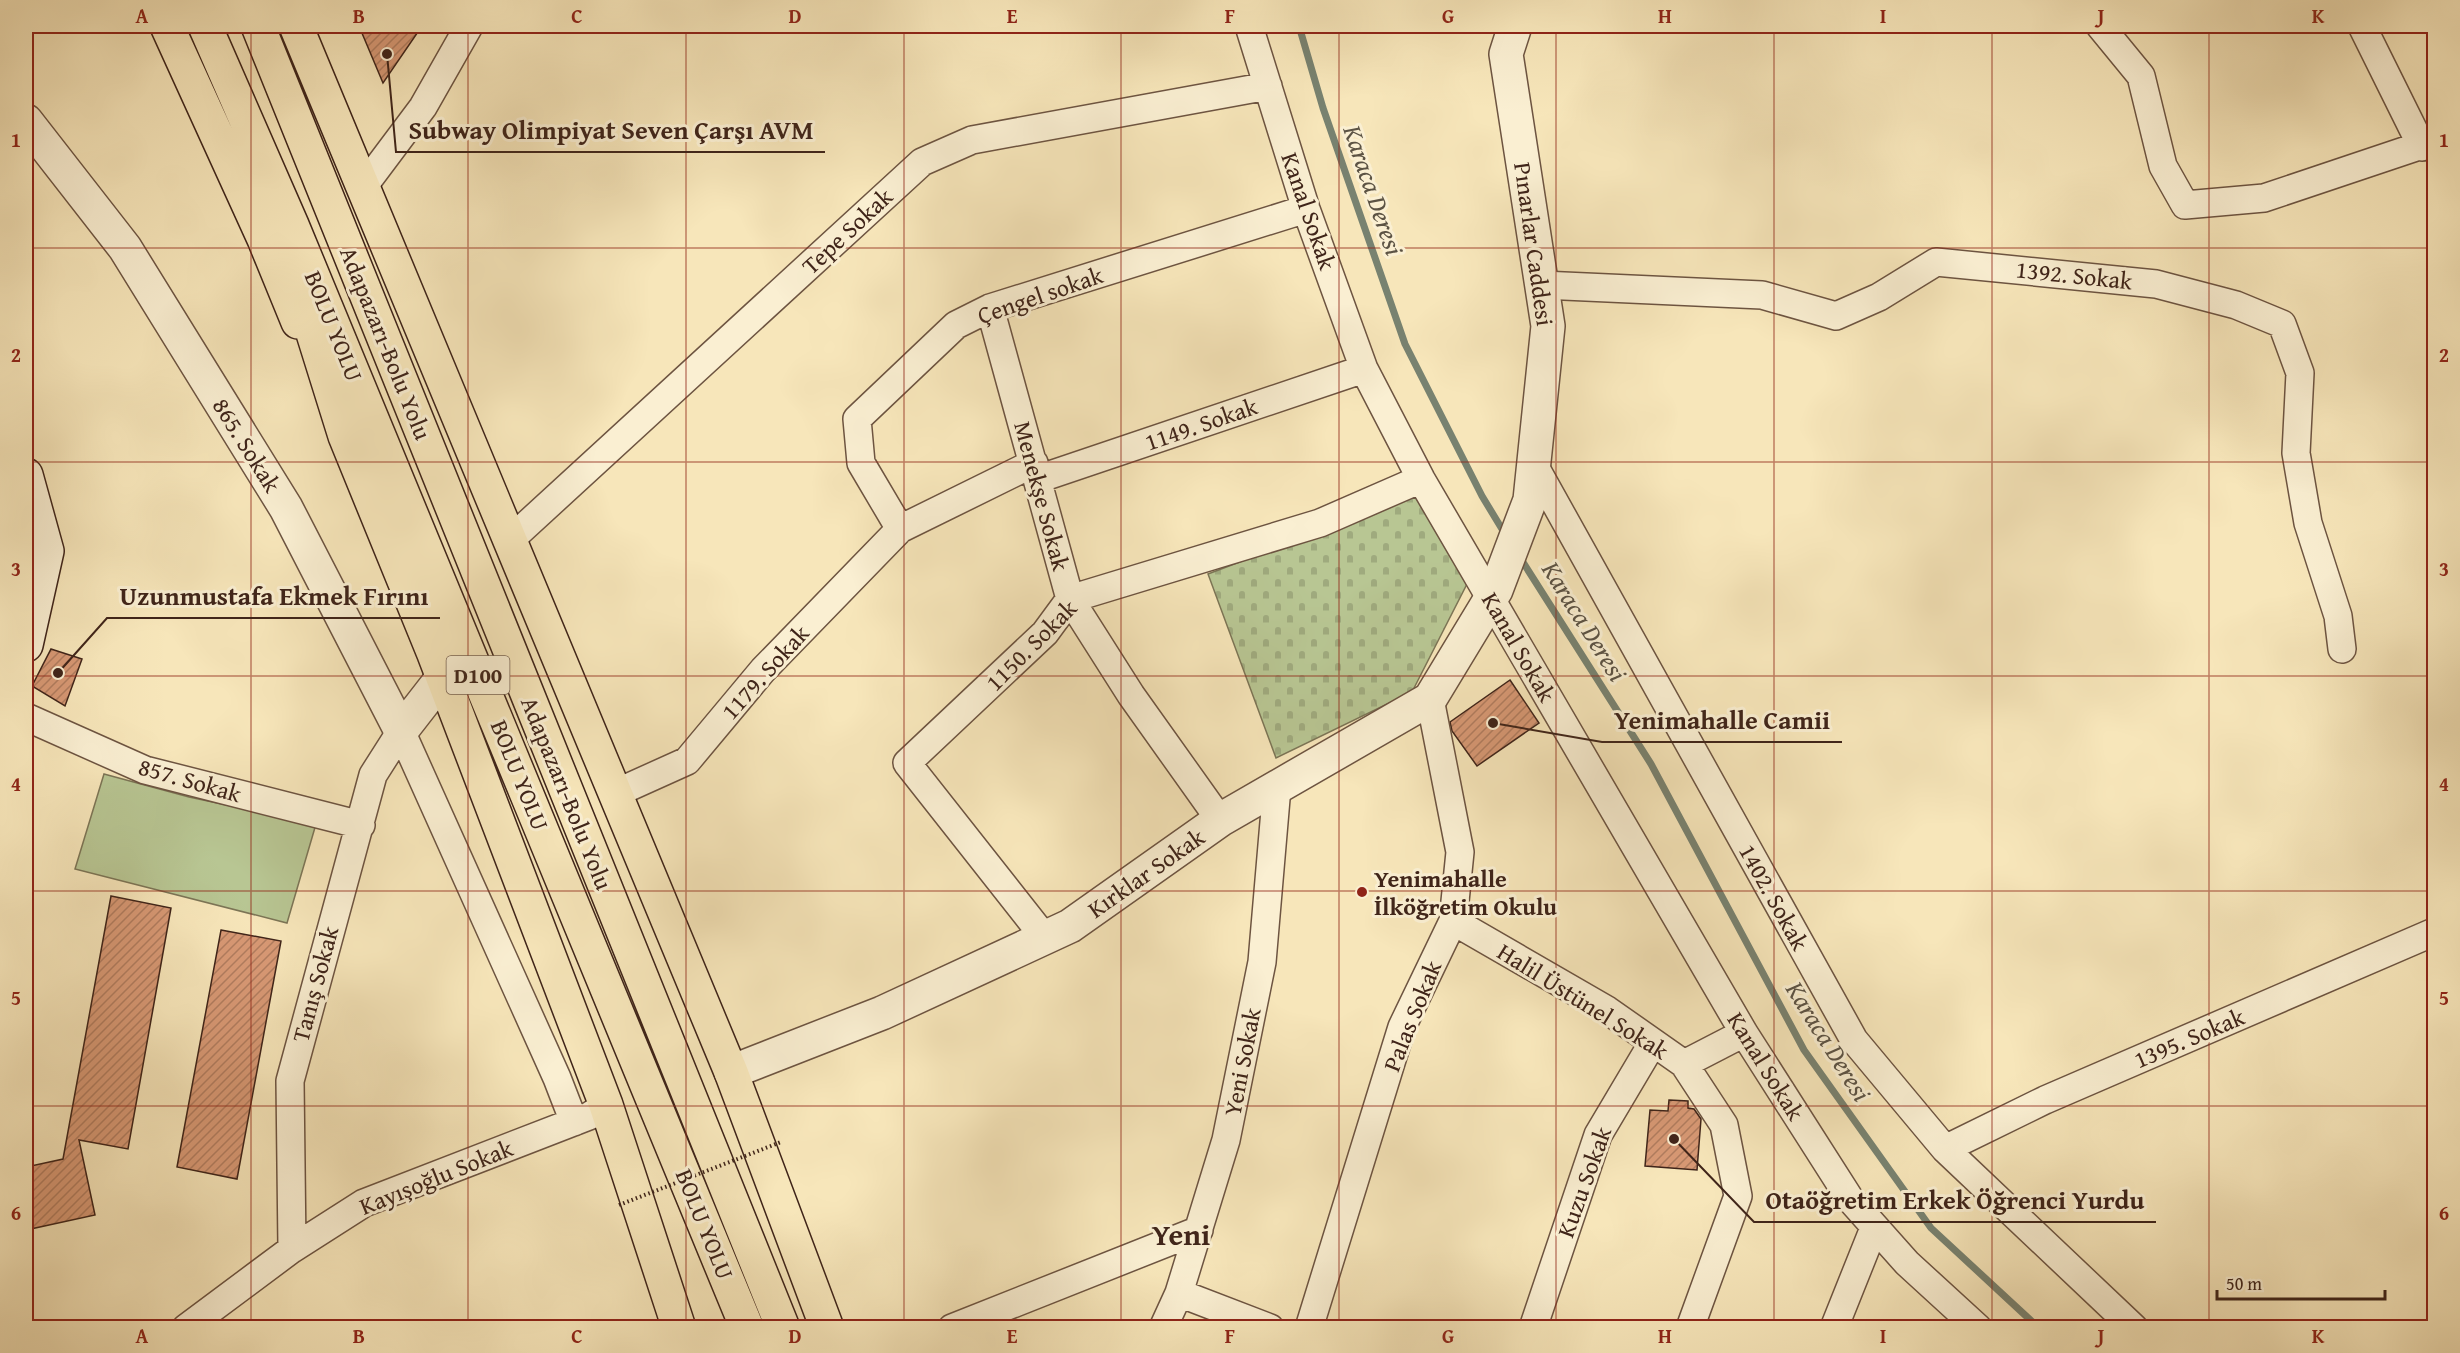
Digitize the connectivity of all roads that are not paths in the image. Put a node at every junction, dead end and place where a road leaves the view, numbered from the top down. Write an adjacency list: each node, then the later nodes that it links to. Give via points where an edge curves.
1 (167, 26): 26 (highway, via 264,239)
2 (205, 26): 13 (highway, BOLU YOLU / D100)
3 (258, 26): 12 (highway, Adapazarı-Bolu Yolu / D100)
4 (296, 26): 15 (highway)
5 (469, 26): 15 (street, via 423,107)
6 (1249, 26): 10 (street, Kanal Sokak)
7 (1515, 26): 17 (street, Pınarlar Caddesi, via 1506,54)
8 (2100, 26): 14 (street, via 2141,76 2163,166 2185,206 2264,198)
9 (2362, 26): 14 (street)
10 (1268, 86): 16 (street, Kanal Sokak); 27 (street, Tepe Sokak, via 972,140 922,162)
11 (26, 121): 35 (street, 865. Sokak, via 144,278 285,508)
12 (299, 127): 20 (highway); 57 (highway, Adapazarı-Bolu Yolu / D100)
13 (250, 129): 26 (highway, via 345,436); 56 (highway, BOLU YOLU / D100)
14 (2428, 144)
15 (363, 187): 20 (highway)
16 (1306, 209): 18 (street, Çengel sokak); 19 (street, Kanal Sokak)
17 (1542, 285): 21 (street, Pınarlar Caddesi, via 1548,326); 31 (street, 1392. Sokak, via 1762,295 1836,316 1879,297 1936,262 2156,284 2236,305 2283,324 2301,373 2296,453 2308,524 2338,616)
18 (990, 308): 22 (street, Menekşe Sokak); 25 (street, Çengel sokak, via 956,325 857,419 861,463)
19 (1364, 369): 22 (street, 1149. Sokak); 24 (street, Kanal Sokak)
20 (447, 390): 27 (highway)
21 (1534, 465): 28 (street, Pınarlar Caddesi, via 1530,500); 49 (street, 1402. Sokak, via 1854,1040)
22 (1036, 471): 25 (street); 29 (street, Menekşe Sokak)
23 (26, 475): 30 (street, via 47,551)
24 (1420, 479): 28 (street, Kanal Sokak); 29 (street, 1150. Sokak, via 1320,523)
25 (900, 529): 37 (street, 1179. Sokak, via 763,669 687,760)
26 (385, 532): 32 (highway)
27 (510, 540): 37 (highway)
28 (1493, 594): 33 (street, Kırklar Sokak); 43 (street, Kanal Sokak)
29 (1070, 599): 38 (street, Menekşe Sokak, via 1131,695); 42 (street, 1150. Sokak, via 1045,633 907,763)
30 (26, 645)
31 (2342, 649)
32 (443, 677): 35 (street); 47 (highway)
33 (1430, 699): 36 (street, Kırklar Sokak); 40 (street, Palas Sokak, via 1460,852)
34 (26, 717): 39 (street, 857. Sokak, via 145,770)
35 (401, 731): 39 (street, Tanış Sokak, via 373,775); 48 (street)
36 (1276, 787): 38 (street, Kırklar Sokak); 51 (street, Yeni Sokak, via 1262,962 1226,1140)
37 (615, 793): 46 (highway)
38 (1220, 820): 42 (street, Kırklar Sokak, via 1070,926)
39 (361, 825): 52 (street, Tanış Sokak, via 290,1081)
40 (1454, 921): 44 (street, Halil Üstünel Sokak, via 1607,1010); 62 (street, Palas Sokak, via 1402,1027)
41 (2434, 932): 49 (street, 1395. Sokak, via 2045,1100)
42 (1045, 938): 46 (street, Kırklar Sokak, via 882,1013)
43 (1744, 1033): 45 (street); 50 (street, Kanal Sokak, via 1850,1199)
44 (1652, 1044): 45 (street, Halil Üstünel Sokak); 63 (street, Kuzu Sokak, via 1598,1135)
45 (1684, 1064): 64 (street, Halil Üstünel Sokak, via 1724,1125 1738,1196)
46 (731, 1072): 58 (highway)
47 (606, 1106): 48 (street, Kayışoğlu Sokak); 55 (highway)
48 (574, 1122): 52 (street, Kayışoğlu Sokak, via 364,1203)
49 (1945, 1149): 67 (street, 1402. Sokak)
50 (1874, 1228): 65 (street); 66 (street, Kanal Sokak)
51 (1198, 1230): 53 (street, Yeni Sokak); 59 (street)
52 (292, 1249): 54 (street, Kayışoğlu Sokak)
53 (1179, 1293): 60 (street, Yeni Sokak); 61 (street)
54 (186, 1328)
55 (679, 1328)
56 (747, 1328)
57 (783, 1328)
58 (827, 1328)
59 (952, 1328)
60 (1163, 1328)
61 (1270, 1328)
62 (1309, 1328)
63 (1533, 1328)
64 (1690, 1328)
65 (1834, 1328)
66 (1978, 1328)
67 (2134, 1328)

